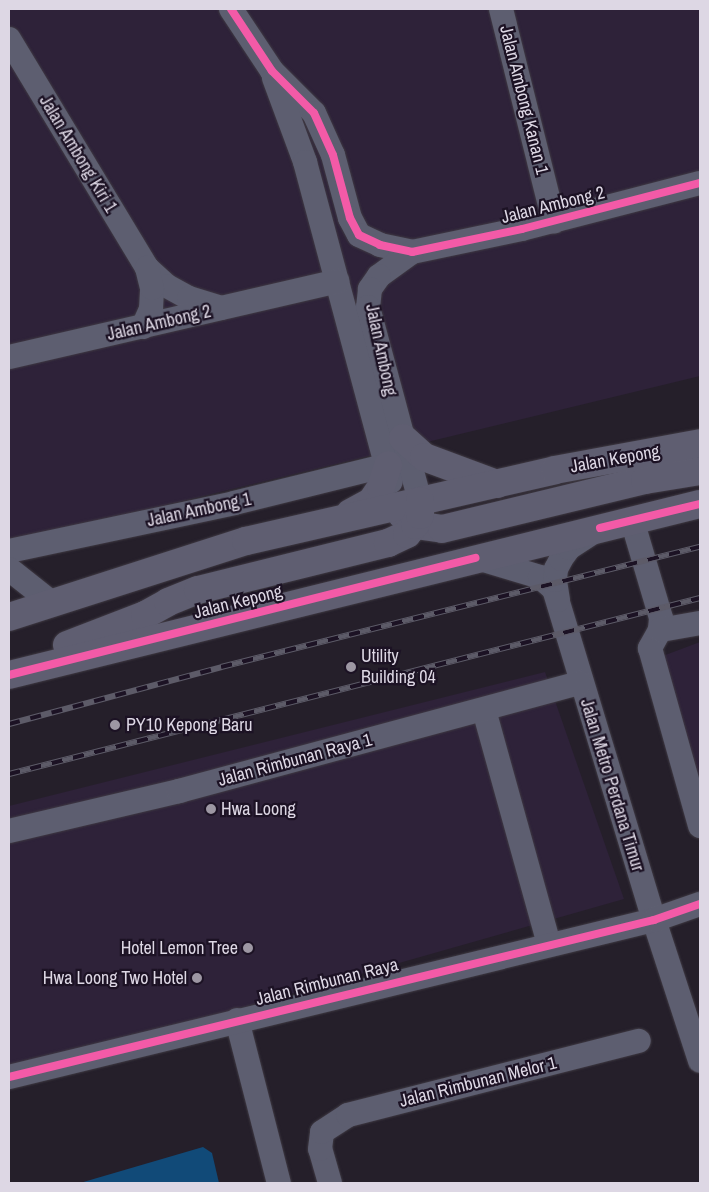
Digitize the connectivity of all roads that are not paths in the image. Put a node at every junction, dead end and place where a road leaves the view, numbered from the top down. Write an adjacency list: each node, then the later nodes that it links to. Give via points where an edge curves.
1 (232, 9): 4 (street, Jalan Ambong)
2 (501, 9): 6 (street, Jalan Ambong Kanan 1)
3 (9, 40): 8 (street, Jalan Ambong Kiri 1)
4 (272, 71): 7 (street, Jalan Ambong, via 314,113 333,155 350,218 360,236 380,246); 9 (street, Jalan Ambong, via 305,162)
5 (700, 183): 6 (street, Jalan Ambong 2)
6 (554, 221): 7 (street, Jalan Ambong 2)
7 (412, 252): 13 (street, Jalan Ambong, via 379,276 370,289 368,307)
8 (147, 268): 10 (street, Jalan Ambong Kiri 1, via 167,286); 11 (street, Jalan Ambong Kiri 1, via 152,288 151,309)
9 (337, 281): 10 (street, Jalan Ambong 2); 15 (street, Jalan Ambong)
10 (221, 308): 11 (street, Jalan Ambong 2)
11 (143, 326): 12 (street, Jalan Ambong 2)
12 (9, 357)
13 (402, 438): 17 (main road, via 424,457); 19 (street, Jalan Ambong)
14 (700, 443): 17 (main road, Jalan Kepong)
15 (388, 465): 19 (street, Jalan Ambong); 21 (main road, via 381,487 371,502); 23 (street, Jalan Ambong 1, via 234,503)
16 (700, 471): 19 (main road, via 645,480 442,529)
17 (497, 484): 19 (main road, Jalan Kepong)
18 (700, 504): 20 (main road, Jalan Kepong)
19 (410, 511): 21 (main road, Jalan Kepong); 31 (main road, via 407,534 388,543 198,590 145,615)
20 (632, 520): 22 (main road, Jalan Kepong); 30 (street, via 661,618)
21 (331, 523): 26 (main road, Jalan Kepong, via 246,541)
22 (600, 528): 24 (main road, Jalan Kepong); 27 (street, via 569,548 556,569)
23 (9, 551)
24 (476, 558): 27 (street, Jalan Metro Perdana Timur, via 540,577 554,589); 32 (main road, Jalan Kepong)
25 (9, 569): 26 (street)
26 (52, 603): 28 (main road, Jalan Kepong)
27 (560, 610): 33 (street, Jalan Metro Perdana Timur)
28 (9, 617)
29 (700, 623): 30 (street)
30 (660, 630): 35 (street, via 650,648)
31 (9, 667)
32 (9, 675)
33 (580, 682): 34 (street, Jalan Rimbunan Raya 1); 38 (street, Jalan Metro Perdana Timur)
34 (484, 710): 36 (street, Jalan Rimbunan Raya 1, via 179,791); 39 (street)
35 (700, 826)
36 (9, 831)
37 (700, 904): 38 (street, Jalan Rimbunan Raya)
38 (654, 920): 39 (street, Jalan Rimbunan Raya); 42 (street, Jalan Metro Perdana Timur)
39 (549, 944): 40 (street, Jalan Rimbunan Raya)
40 (237, 1020): 43 (street, Jalan Rimbunan Raya); 44 (street)
41 (639, 1041): 45 (street, Jalan Rimbunan Melor 1, via 348,1115 322,1132 320,1148)
42 (700, 1061)
43 (9, 1077)
44 (279, 1183)
45 (330, 1183)

